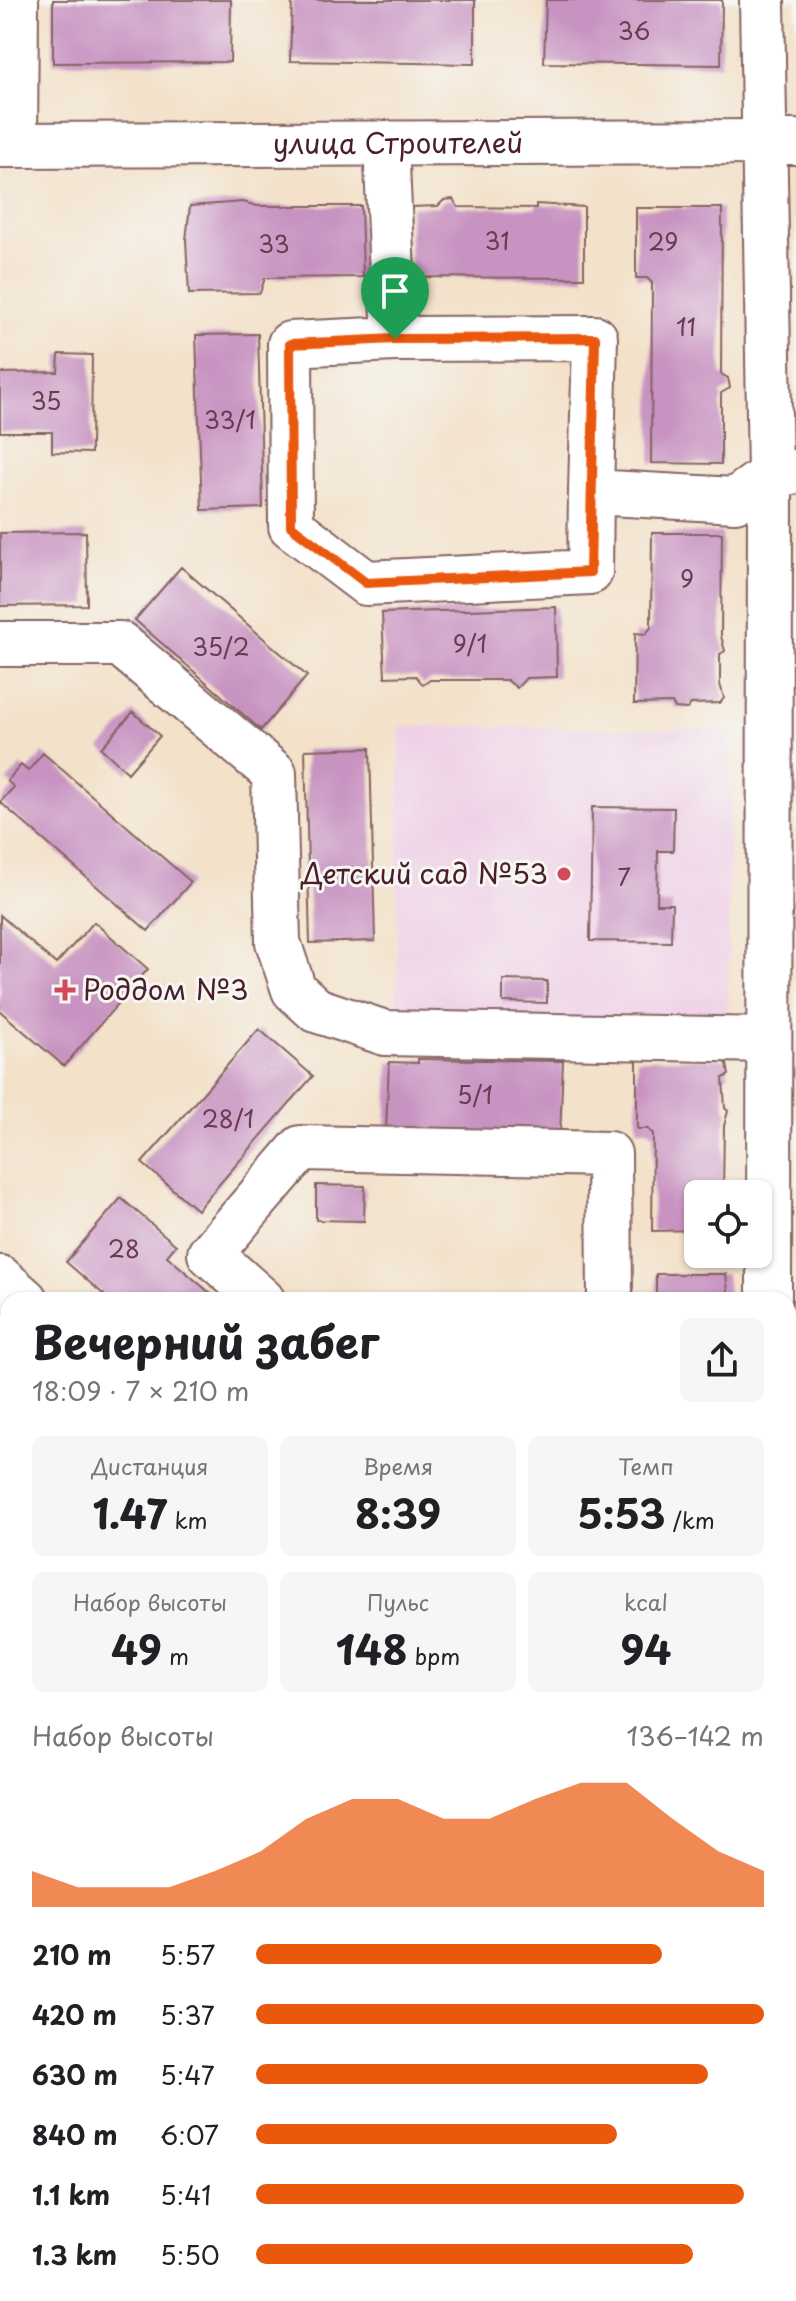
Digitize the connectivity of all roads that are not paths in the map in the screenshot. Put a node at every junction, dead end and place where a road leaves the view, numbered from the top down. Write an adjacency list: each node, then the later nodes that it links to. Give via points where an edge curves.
1 (16, 0): 5 (street)
2 (762, 0): 3 (street)
3 (780, 142): 4 (street, улица Строителей); 7 (street)
4 (386, 143): 5 (street, улица Строителей); 6 (street)
5 (8, 145)
6 (395, 339): 8 (street, via 595,338); 8 (street, via 290,344 291,526 366,583 590,572)
7 (783, 474): 8 (street, via 735,500); 10 (street)
8 (591, 492)
9 (0, 644): 10 (street, via 120,644 274,773 278,942 294,990 316,1010 385,1033 584,1028)
10 (769, 1040): 15 (street)
11 (0, 1278): 12 (street)
12 (16, 1292)
13 (253, 1292): 14 (street, via 210,1254 301,1148 609,1154)
14 (610, 1292)
15 (769, 1292)

